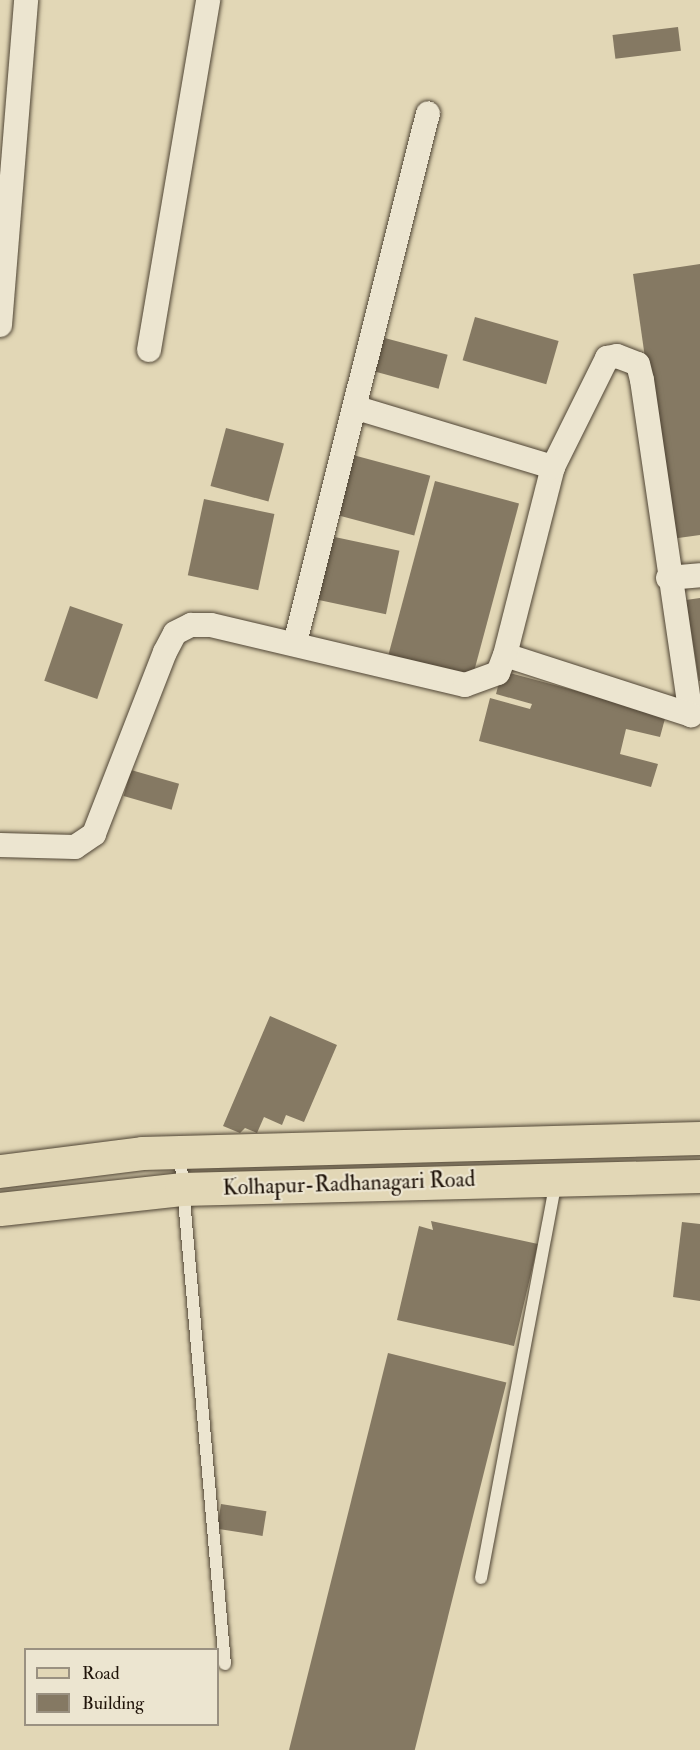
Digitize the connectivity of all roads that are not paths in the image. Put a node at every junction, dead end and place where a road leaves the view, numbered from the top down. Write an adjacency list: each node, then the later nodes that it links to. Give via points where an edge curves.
1 (26, 0): 4 (street)
2 (208, 0): 6 (street)
3 (428, 113): 7 (street)
4 (7, 152): 5 (street)
5 (0, 325)
6 (149, 350)
7 (357, 408): 8 (street); 11 (street)
8 (553, 467): 10 (street, via 606,358 630,357 638,364); 12 (street)
9 (700, 575): 10 (street)
10 (668, 578): 12 (street, via 691,715)
11 (295, 643): 12 (street, via 465,685 498,673); 13 (street, via 211,625 175,633 94,834 75,847)
12 (505, 655)
13 (0, 845)
14 (700, 1138): 15 (main road)
15 (180, 1152): 16 (main road, via 104,1156); 19 (lane)
16 (0, 1171)
17 (700, 1176): 18 (main road, Kolhapur-Radhanagari Road)
18 (556, 1178): 19 (main road, Kolhapur-Radhanagari Road); 21 (lane)
19 (181, 1190): 20 (main road, Kolhapur-Radhanagari Road); 22 (lane)
20 (0, 1209)
21 (482, 1578)
22 (225, 1664)

